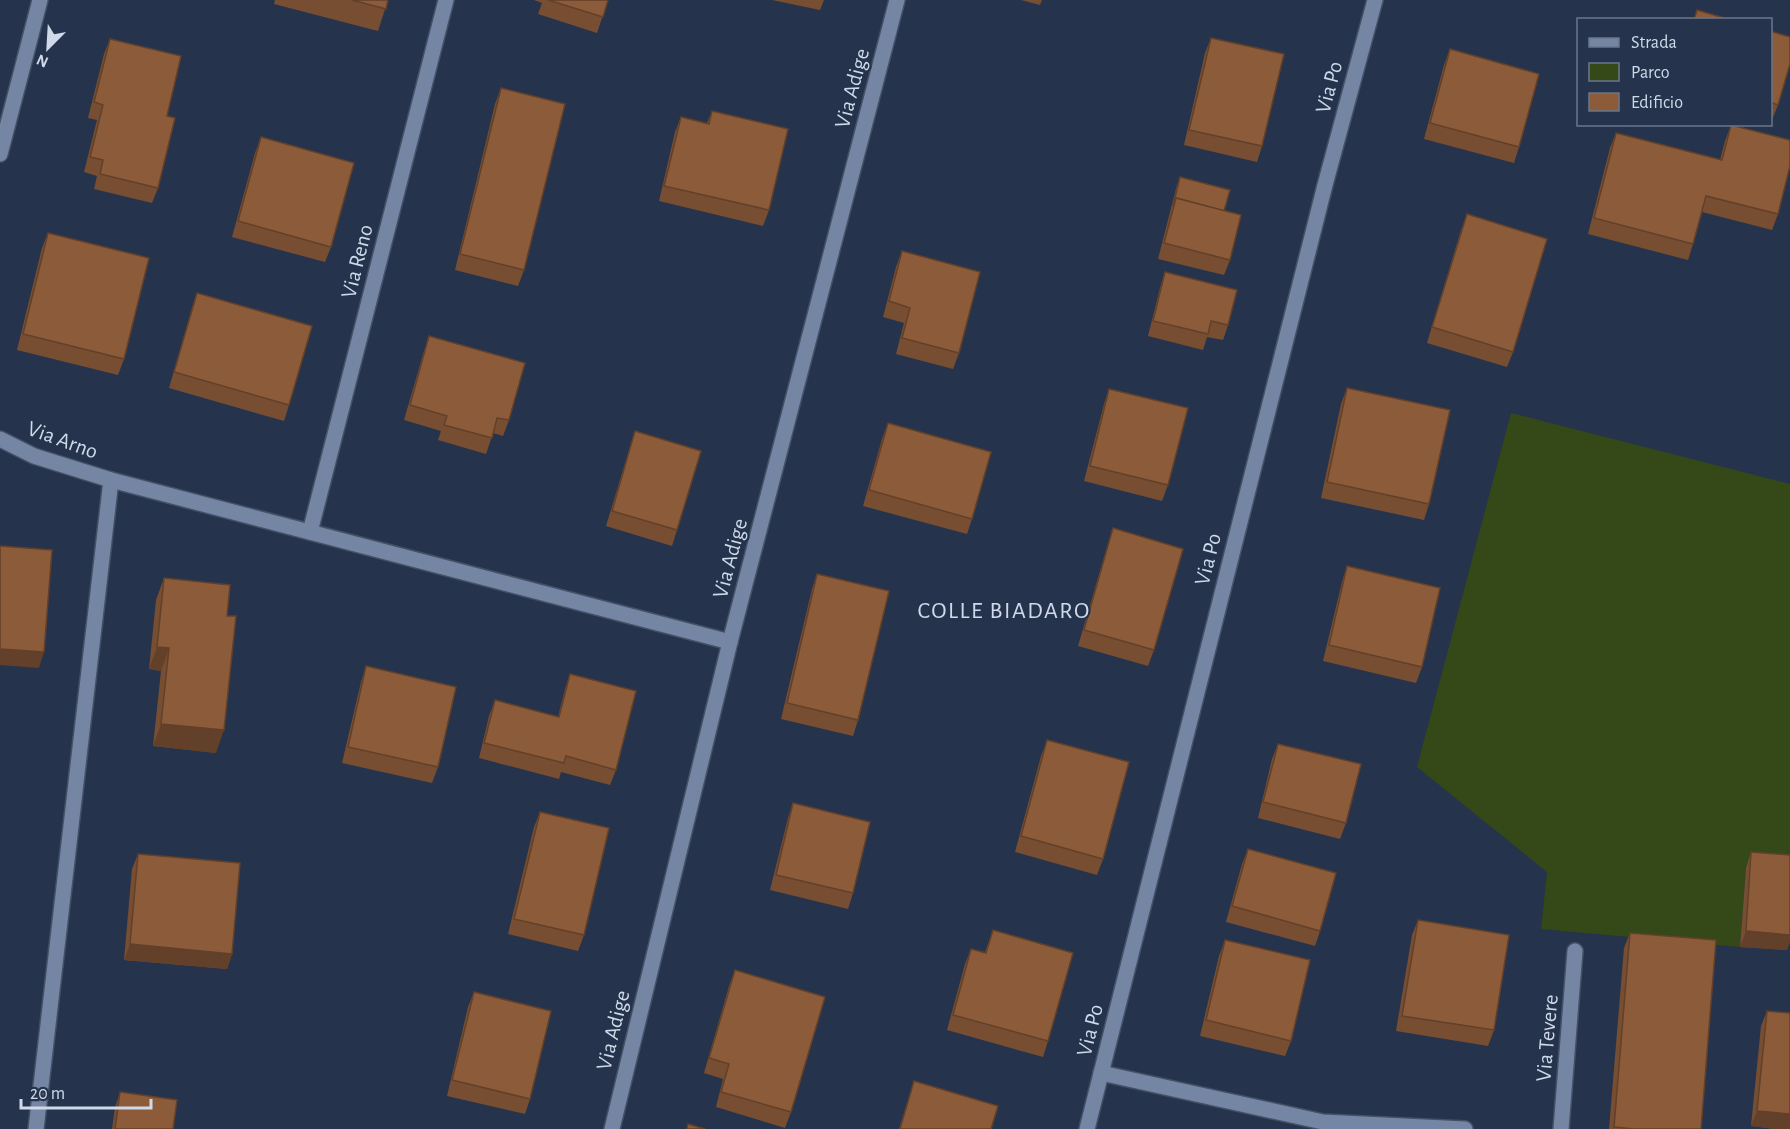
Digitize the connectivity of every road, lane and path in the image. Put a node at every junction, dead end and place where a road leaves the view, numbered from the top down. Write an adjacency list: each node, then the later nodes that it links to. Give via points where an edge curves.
1 (40, 0): 5 (street)
2 (446, 0): 8 (street, Via Reno)
3 (897, 0): 9 (street, Via Adige)
4 (1375, 0): 11 (street, Via Po)
5 (0, 154)
6 (0, 439): 7 (street, Via Arno, via 34,456)
7 (111, 480): 8 (street, Via Arno); 12 (street)
8 (310, 532): 9 (street, Via Arno)
9 (730, 642): 13 (street, Via Adige)
10 (1575, 951): 16 (street, Via Tevere)
11 (1101, 1073): 14 (street, Via Po); 15 (street, via 1323,1122)
12 (36, 1129)
13 (612, 1129)
14 (1087, 1129)
15 (1465, 1129)
16 (1561, 1129)

